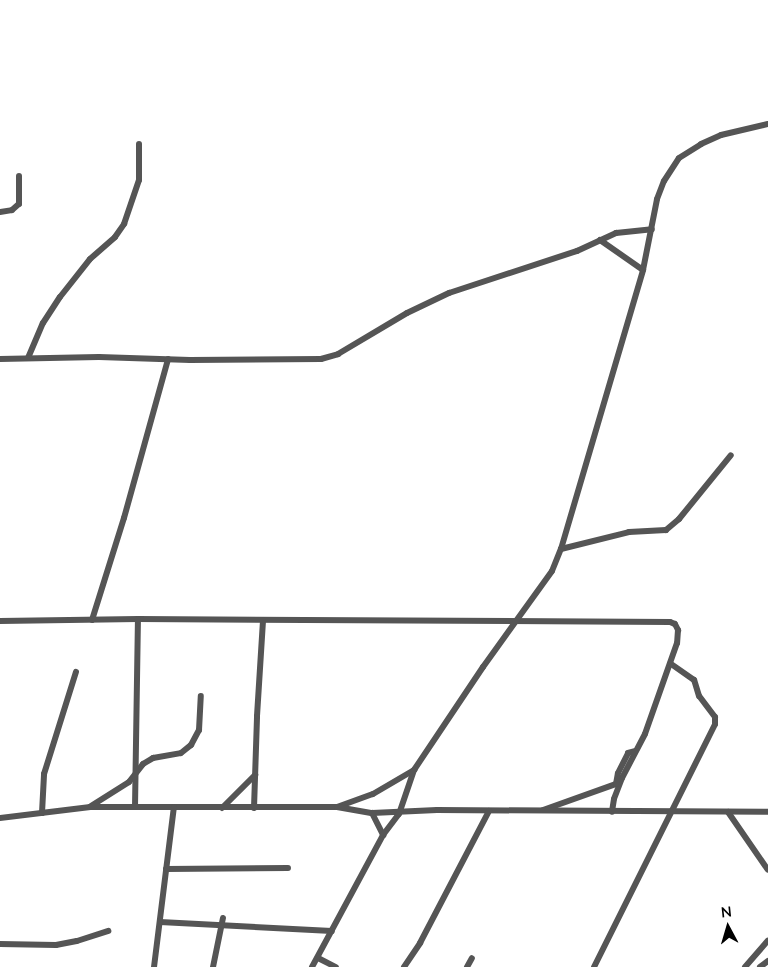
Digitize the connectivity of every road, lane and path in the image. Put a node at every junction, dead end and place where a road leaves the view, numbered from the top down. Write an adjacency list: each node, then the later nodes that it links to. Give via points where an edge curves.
1 (768, 124): 5 (street, via 721,135 679,158 657,199)
2 (139, 144): 8 (street, via 139,180 124,224 60,297 43,323)
3 (18, 176): 4 (street, via 19,204 12,210)
4 (0, 212)
5 (652, 229): 6 (street, via 616,234); 7 (street)
6 (600, 240): 7 (street); 10 (street, via 577,251 449,293 407,313 338,354 303,361)
7 (643, 270): 12 (street)
8 (28, 358): 9 (street); 10 (street, via 99,356)
9 (0, 359)
10 (168, 359): 14 (street)
11 (731, 455): 12 (street, via 666,530 629,532)
12 (561, 549): 17 (street, via 552,571)
13 (138, 619): 14 (street); 15 (street); 23 (street)
14 (92, 620): 16 (street)
15 (264, 620): 17 (street); 24 (street)
16 (0, 621)
17 (514, 622): 18 (street, via 670,622 678,630); 22 (street)
18 (670, 663): 21 (street, via 645,734); 34 (street, via 694,680 699,696 716,717)
19 (76, 672): 37 (street, via 44,774)
20 (201, 696): 23 (street, via 199,730 191,745 181,753 153,758)
21 (635, 751): 32 (street, via 628,753 616,784); 33 (street, via 614,799)
22 (414, 770): 28 (street, via 373,794); 39 (street)
23 (136, 774): 25 (street); 26 (street, via 130,782)
24 (255, 775): 29 (street); 30 (street)
25 (135, 806): 26 (street); 27 (street)
26 (90, 807): 37 (street)
27 (174, 807): 29 (street); 43 (street)
28 (337, 807): 30 (street); 38 (street)
29 (222, 808): 30 (street)
30 (254, 808)
31 (489, 811): 32 (street); 39 (street, via 437,810); 59 (street, via 420,943)
32 (539, 811): 33 (street)
33 (612, 812): 34 (street)
34 (672, 812): 35 (street); 61 (street)
35 (728, 812): 36 (street); 44 (street)
36 (768, 812)
37 (42, 813): 40 (street)
38 (372, 813): 39 (street); 41 (street)
39 (399, 814): 41 (street)
40 (0, 818)
41 (383, 835): 49 (street)
42 (288, 868): 43 (street)
43 (166, 869): 46 (street)
44 (768, 870)
45 (223, 918): 47 (street)
46 (160, 922): 47 (street); 55 (street)
47 (221, 925): 49 (street); 56 (street)
48 (108, 931): 51 (street, via 56,945)
49 (332, 931): 52 (street)
50 (768, 941): 62 (street)
51 (0, 944)
52 (318, 958): 57 (street); 58 (street)
53 (472, 958): 60 (street)
54 (768, 961): 63 (street)
55 (154, 967)
56 (213, 967)
57 (312, 967)
58 (336, 967)
59 (404, 967)
60 (467, 967)
61 (594, 967)
62 (745, 967)
63 (760, 967)

